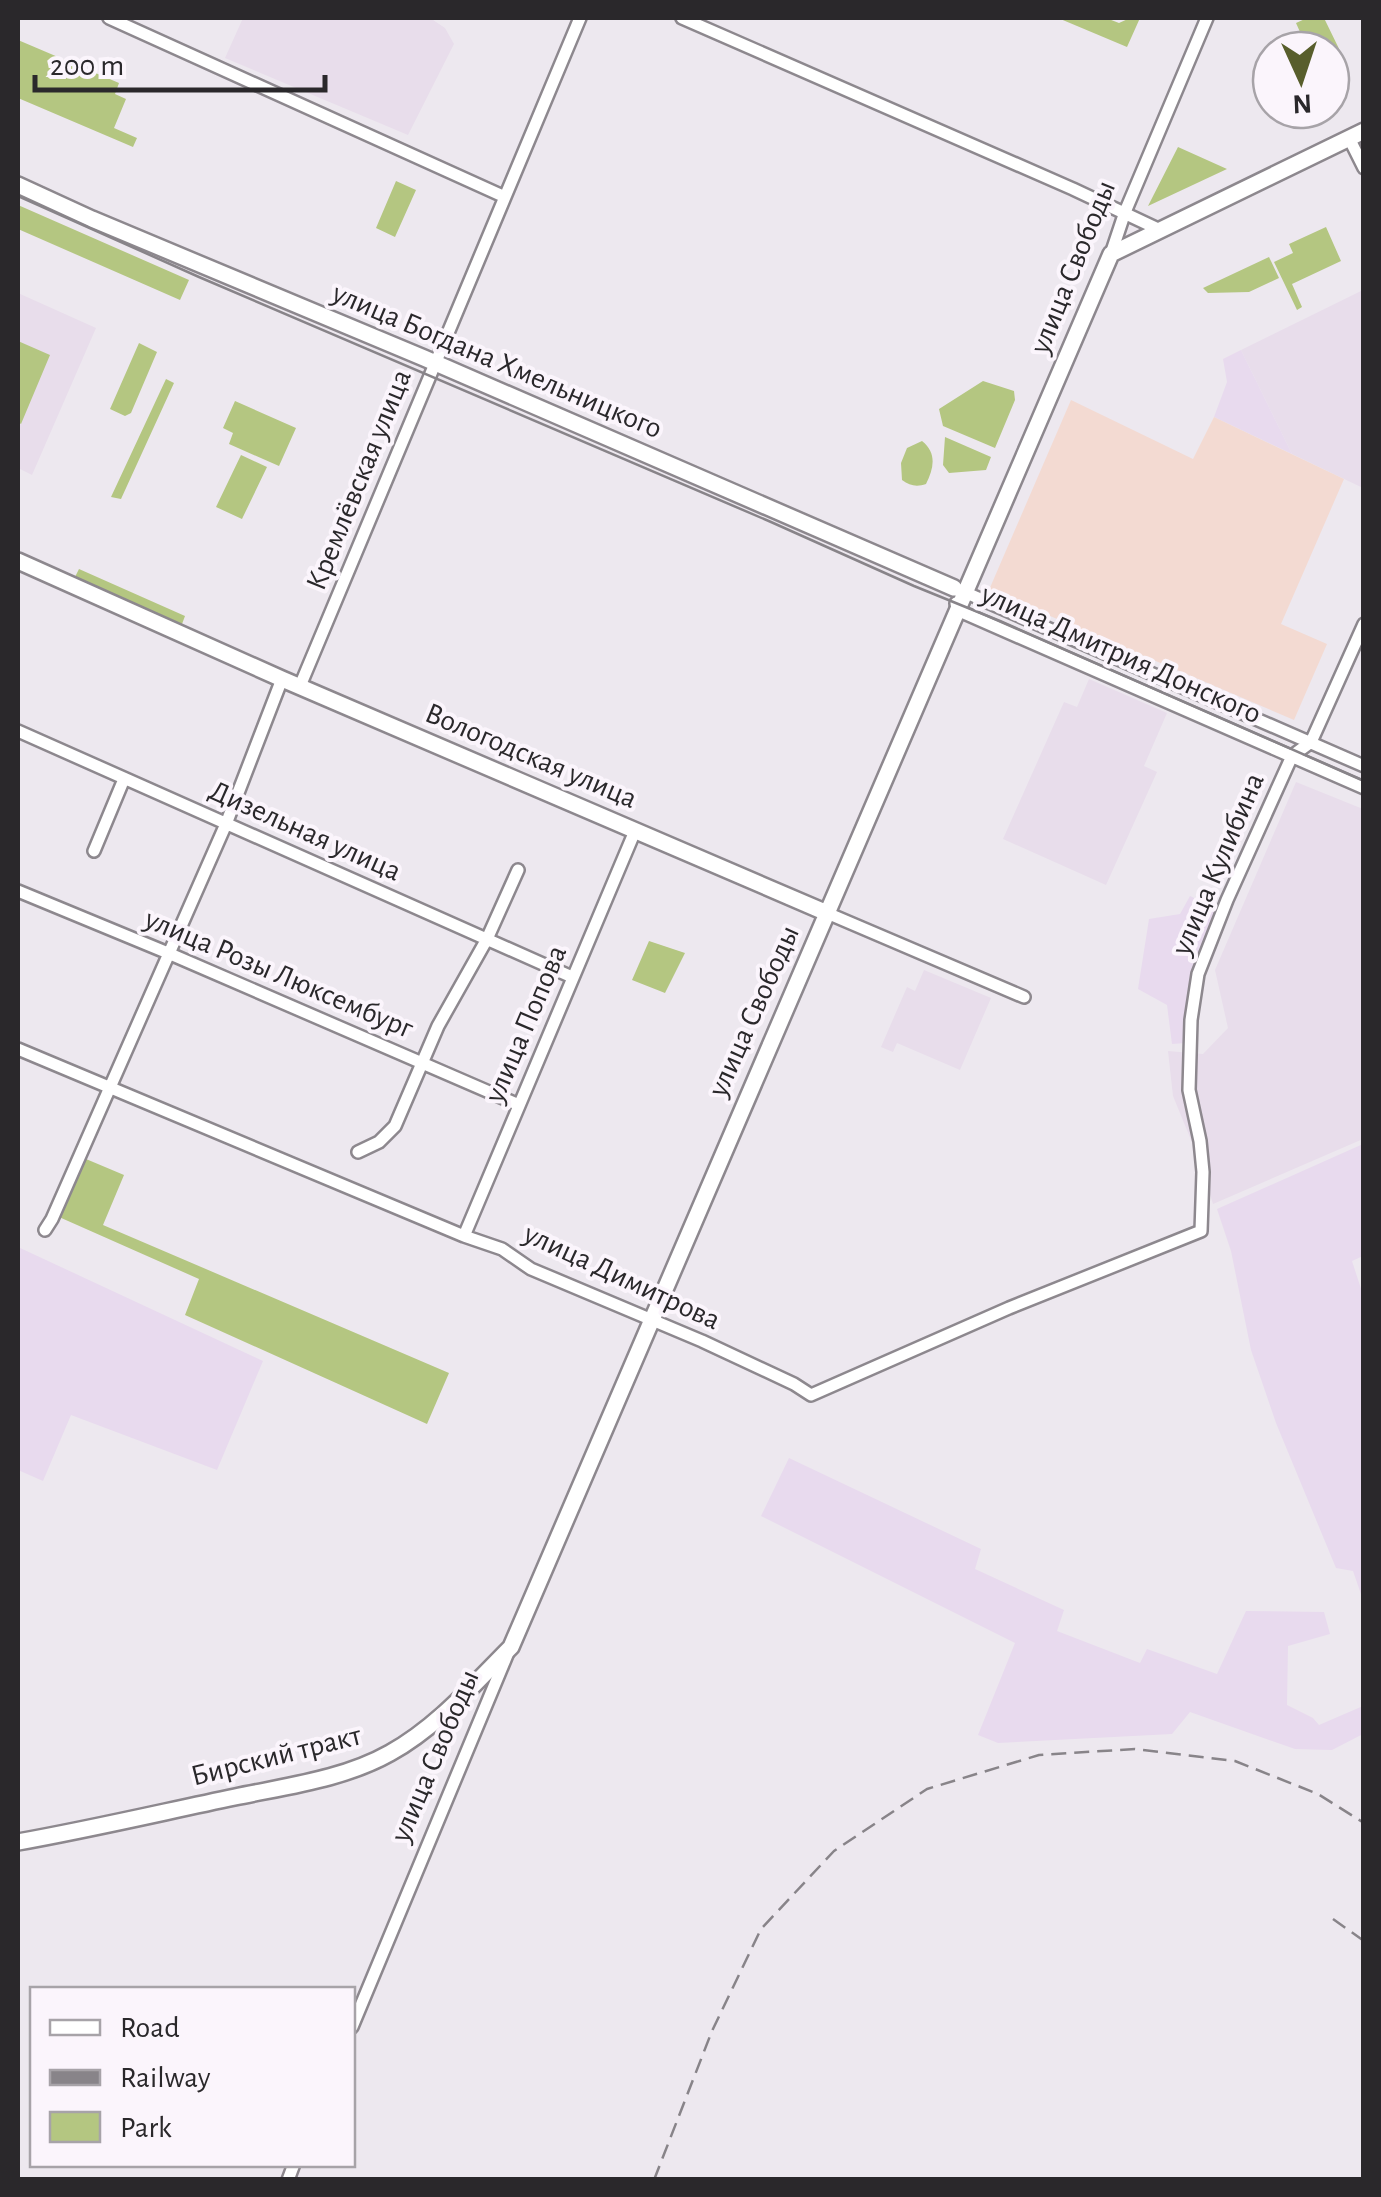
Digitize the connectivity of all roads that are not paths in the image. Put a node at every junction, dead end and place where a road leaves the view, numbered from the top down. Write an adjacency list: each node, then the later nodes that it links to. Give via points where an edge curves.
1 (108, 18): 8 (street)
2 (580, 18): 8 (street, Кремлёвская улица)
3 (682, 18): 9 (street)
4 (1208, 18): 9 (street, улица Свободы)
5 (1356, 134): 6 (street); 10 (main road)
6 (1364, 168)
7 (18, 185): 12 (main road, улица Богдана Хмельницкого)
8 (505, 197): 12 (street, Кремлёвская улица)
9 (1125, 212): 10 (street); 11 (street, улица Свободы)
10 (1158, 229): 11 (main road)
11 (1111, 254): 14 (main road, улица Свободы)
12 (434, 363): 14 (main road, улица Богдана Хмельницкого); 18 (street, Кремлёвская улица)
13 (18, 561): 17 (main road, Вологодская улица)
14 (960, 590): 15 (main road, улица Свободы); 20 (street, улица Дмитрия Донского)
15 (957, 610): 21 (street, улица Дмитрия Донского); 30 (main road, улица Свободы)
16 (1364, 624): 20 (street)
17 (282, 679): 18 (main road, Вологодская улица); 25 (street)
18 (300, 686): 26 (main road, Вологодская улица)
19 (18, 735): 23 (street, Дизельная улица)
20 (1311, 742): 21 (street); 22 (street, улица Дмитрия Донского)
21 (1292, 756): 24 (street, улица Дмитрия Донского); 41 (street, улица Кулибина, via 1198,974 1188,1090 1203,1172)
22 (1364, 766)
23 (124, 779): 25 (street, Дизельная улица); 27 (street)
24 (1364, 788)
25 (226, 824): 31 (street, Дизельная улица); 32 (street)
26 (635, 831): 30 (main road, Вологодская улица); 33 (street, улица Попова)
27 (94, 851)
28 (518, 870): 31 (street)
29 (18, 891): 32 (street, улица Розы Люксембург)
30 (827, 913): 34 (street, Вологодская улица); 43 (main road, улица Свободы)
31 (487, 939): 33 (street, Дизельная улица); 36 (street)
32 (168, 953): 36 (street, улица Розы Люксембург); 37 (street)
33 (572, 977): 38 (street, улица Попова)
34 (1024, 997)
35 (18, 1049): 37 (street, улица Димитрова)
36 (423, 1064): 38 (street, улица Розы Люксембург); 39 (street, via 395,1126)
37 (108, 1088): 40 (street); 42 (street, улица Димитрова)
38 (519, 1105): 42 (street, улица Попова)
39 (358, 1152)
40 (45, 1230)
41 (1201, 1232): 43 (street, улица Димитрова, via 811,1395)
42 (464, 1236): 43 (street, улица Димитрова)
43 (650, 1319): 44 (main road, улица Свободы)
44 (511, 1647): 45 (main road, Бирский тракт, via 421,1733 364,1765); 46 (street, улица Свободы)
45 (18, 1842)
46 (355, 2020)

